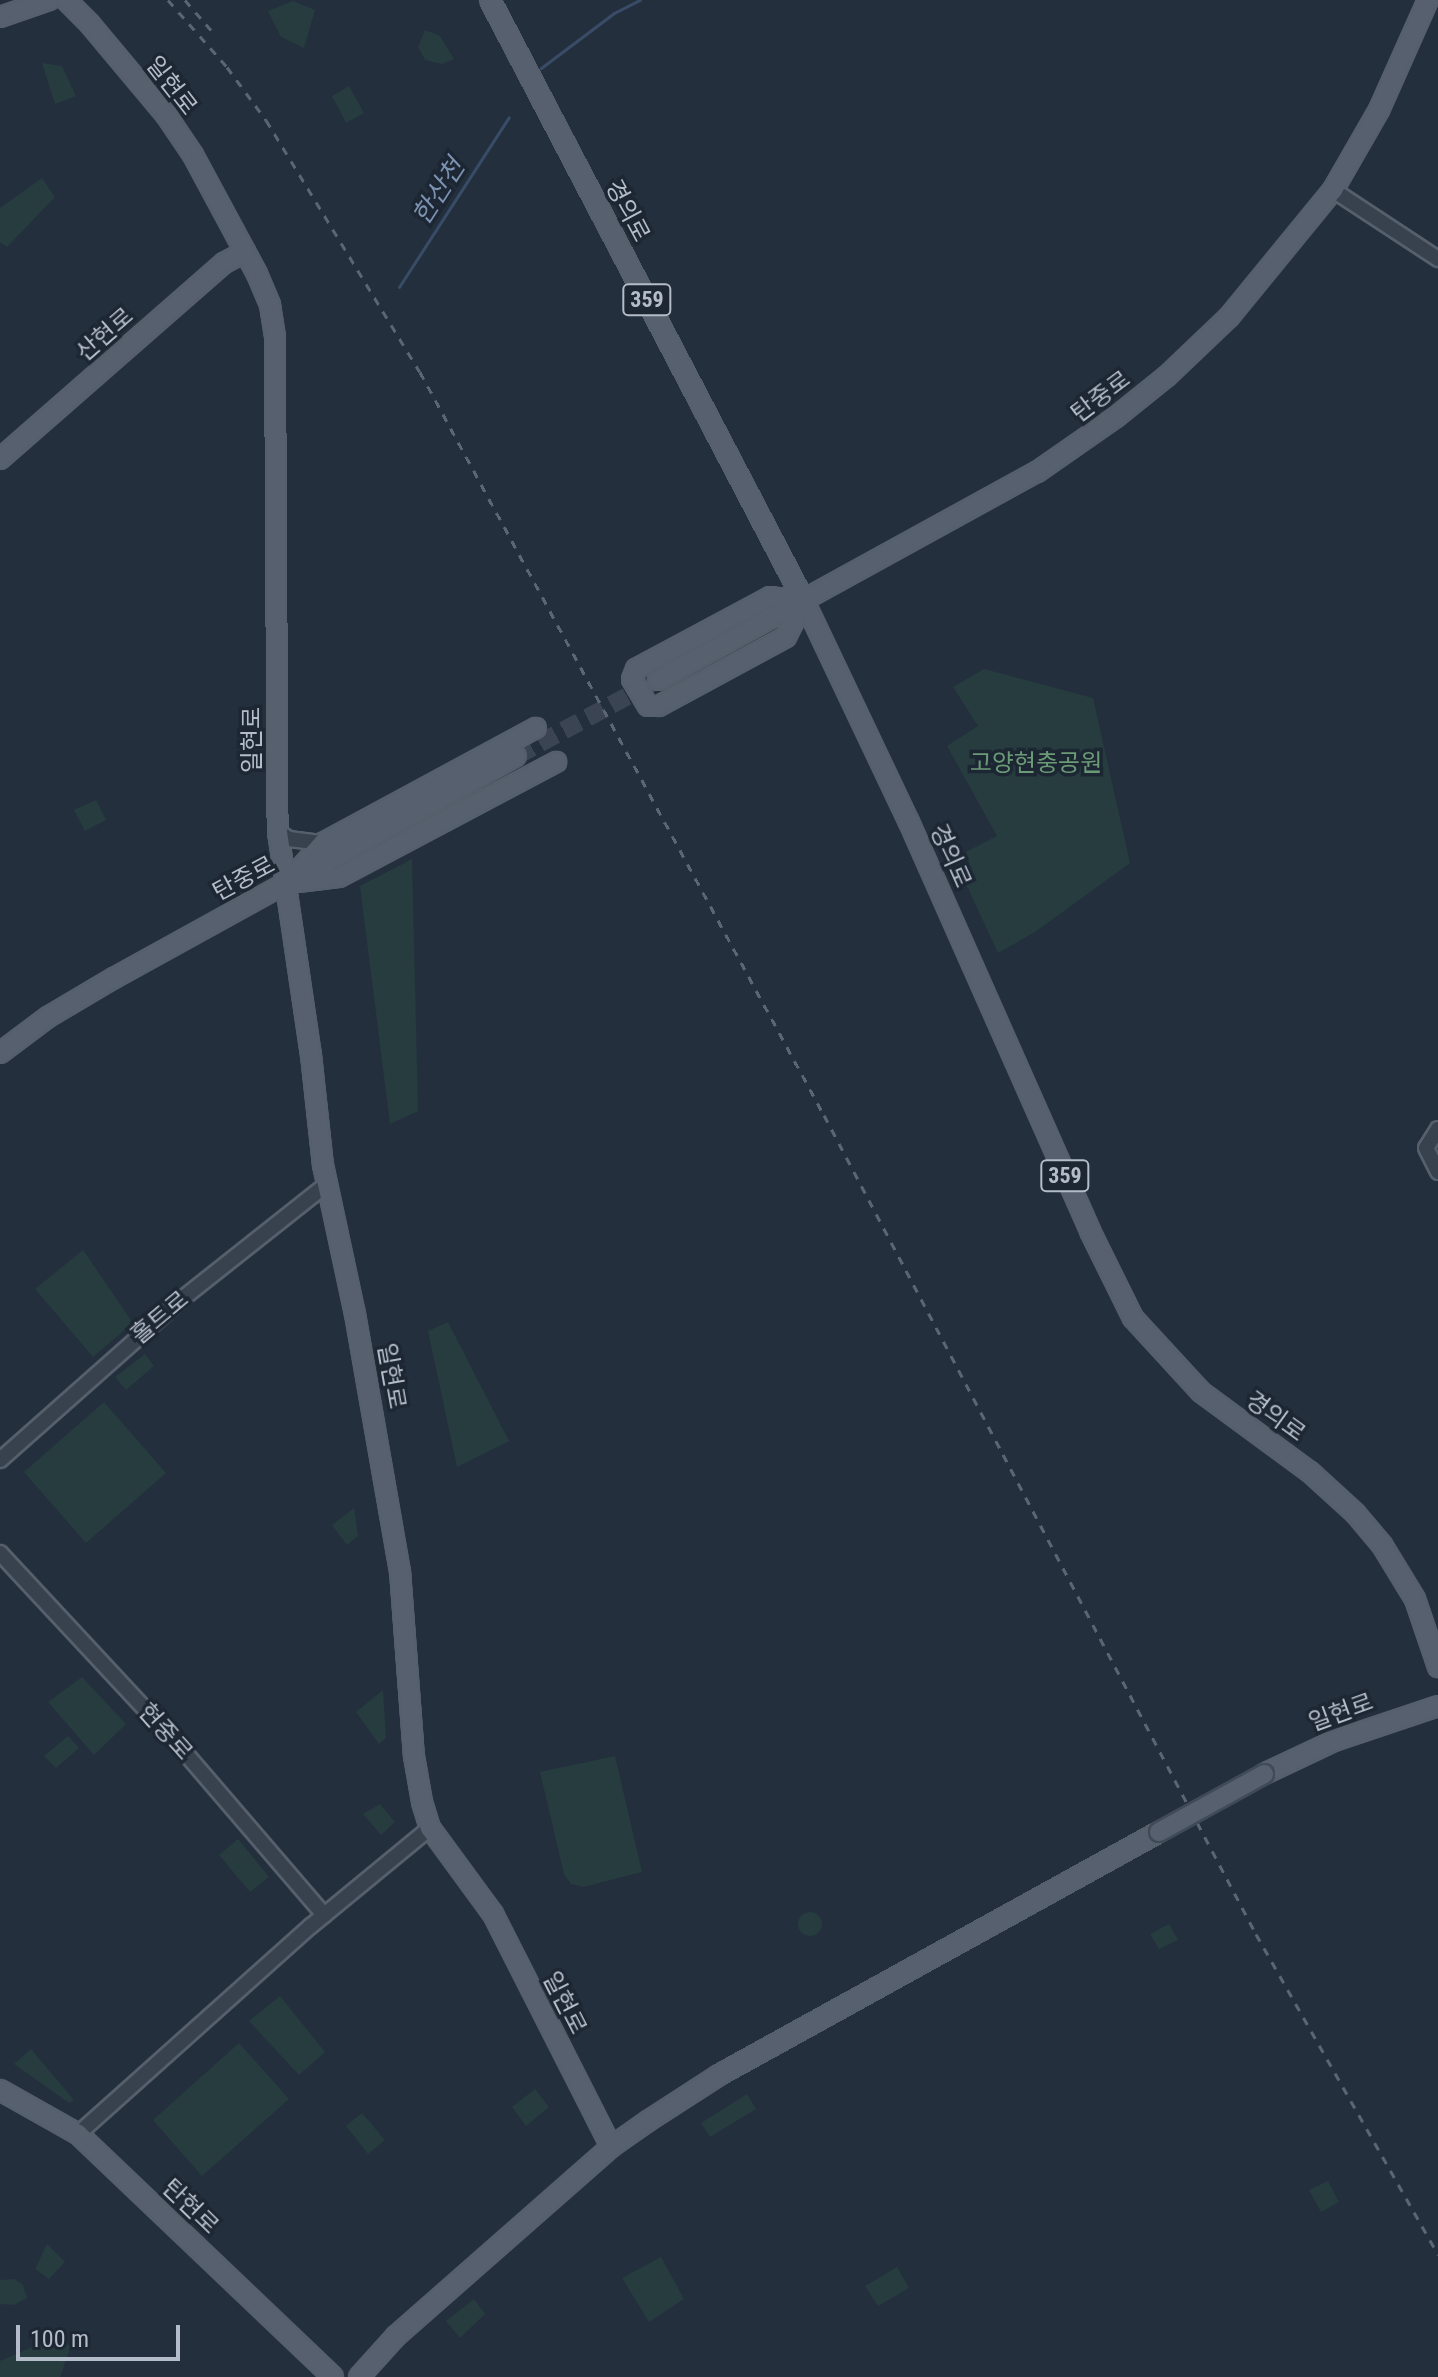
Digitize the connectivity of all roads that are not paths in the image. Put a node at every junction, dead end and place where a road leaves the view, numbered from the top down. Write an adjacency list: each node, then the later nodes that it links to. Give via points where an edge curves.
1 (49, 0): 5 (main road)
2 (66, 0): 7 (main road, 일현로, via 166,115)
3 (490, 0): 10 (main road, 경의로 / 359)
4 (1428, 0): 6 (main road, 탄중로, via 1379,110)
5 (0, 17)
6 (1333, 190): 8 (street); 10 (main road, 탄중로, via 1229,317 1116,417 1007,490)
7 (245, 252): 9 (main road, 산현로, via 224,263); 15 (main road, 일현로, via 270,305 275,336)
8 (1438, 259)
9 (0, 459)
10 (804, 601): 10 (main road, via 770,597 636,669 632,679 639,694 648,706 659,706 786,637); 11 (main road, 탄중로); 24 (main road, 경의로 / 359, via 1133,1318 1201,1392 1310,1472 1355,1513 1405,1580)
11 (658, 680)
12 (536, 728): 16 (main road)
13 (516, 756): 17 (main road, 탄중로)
14 (556, 762): 17 (main road, via 339,877)
15 (278, 832): 16 (street, via 289,839); 17 (main road, 일현로)
16 (323, 843): 17 (main road)
17 (284, 886): 18 (main road, 탄중로, via 114,978); 21 (main road, 일현로)
18 (0, 1053)
19 (1438, 1129): 20 (street, via 1426,1148)
20 (1438, 1172)
21 (327, 1184): 22 (street, 홀트로, via 182,1299); 26 (main road, 일현로, via 393,1523 406,1618 414,1756)
22 (0, 1460)
23 (0, 1553): 27 (street, 현중로, via 181,1748)
24 (1438, 1667)
25 (1438, 1706): 30 (main road, 일현로, bridge, via 1334,1741 1264,1774 719,2075)
26 (430, 1828): 27 (street); 30 (main road, 일현로, via 493,1914)
27 (324, 1915): 29 (street)
28 (0, 2090): 29 (main road, 탄현로)
29 (78, 2134): 31 (main road, 탄현로)
30 (611, 2147): 32 (main road, via 396,2336)
31 (333, 2377)
32 (359, 2377)

